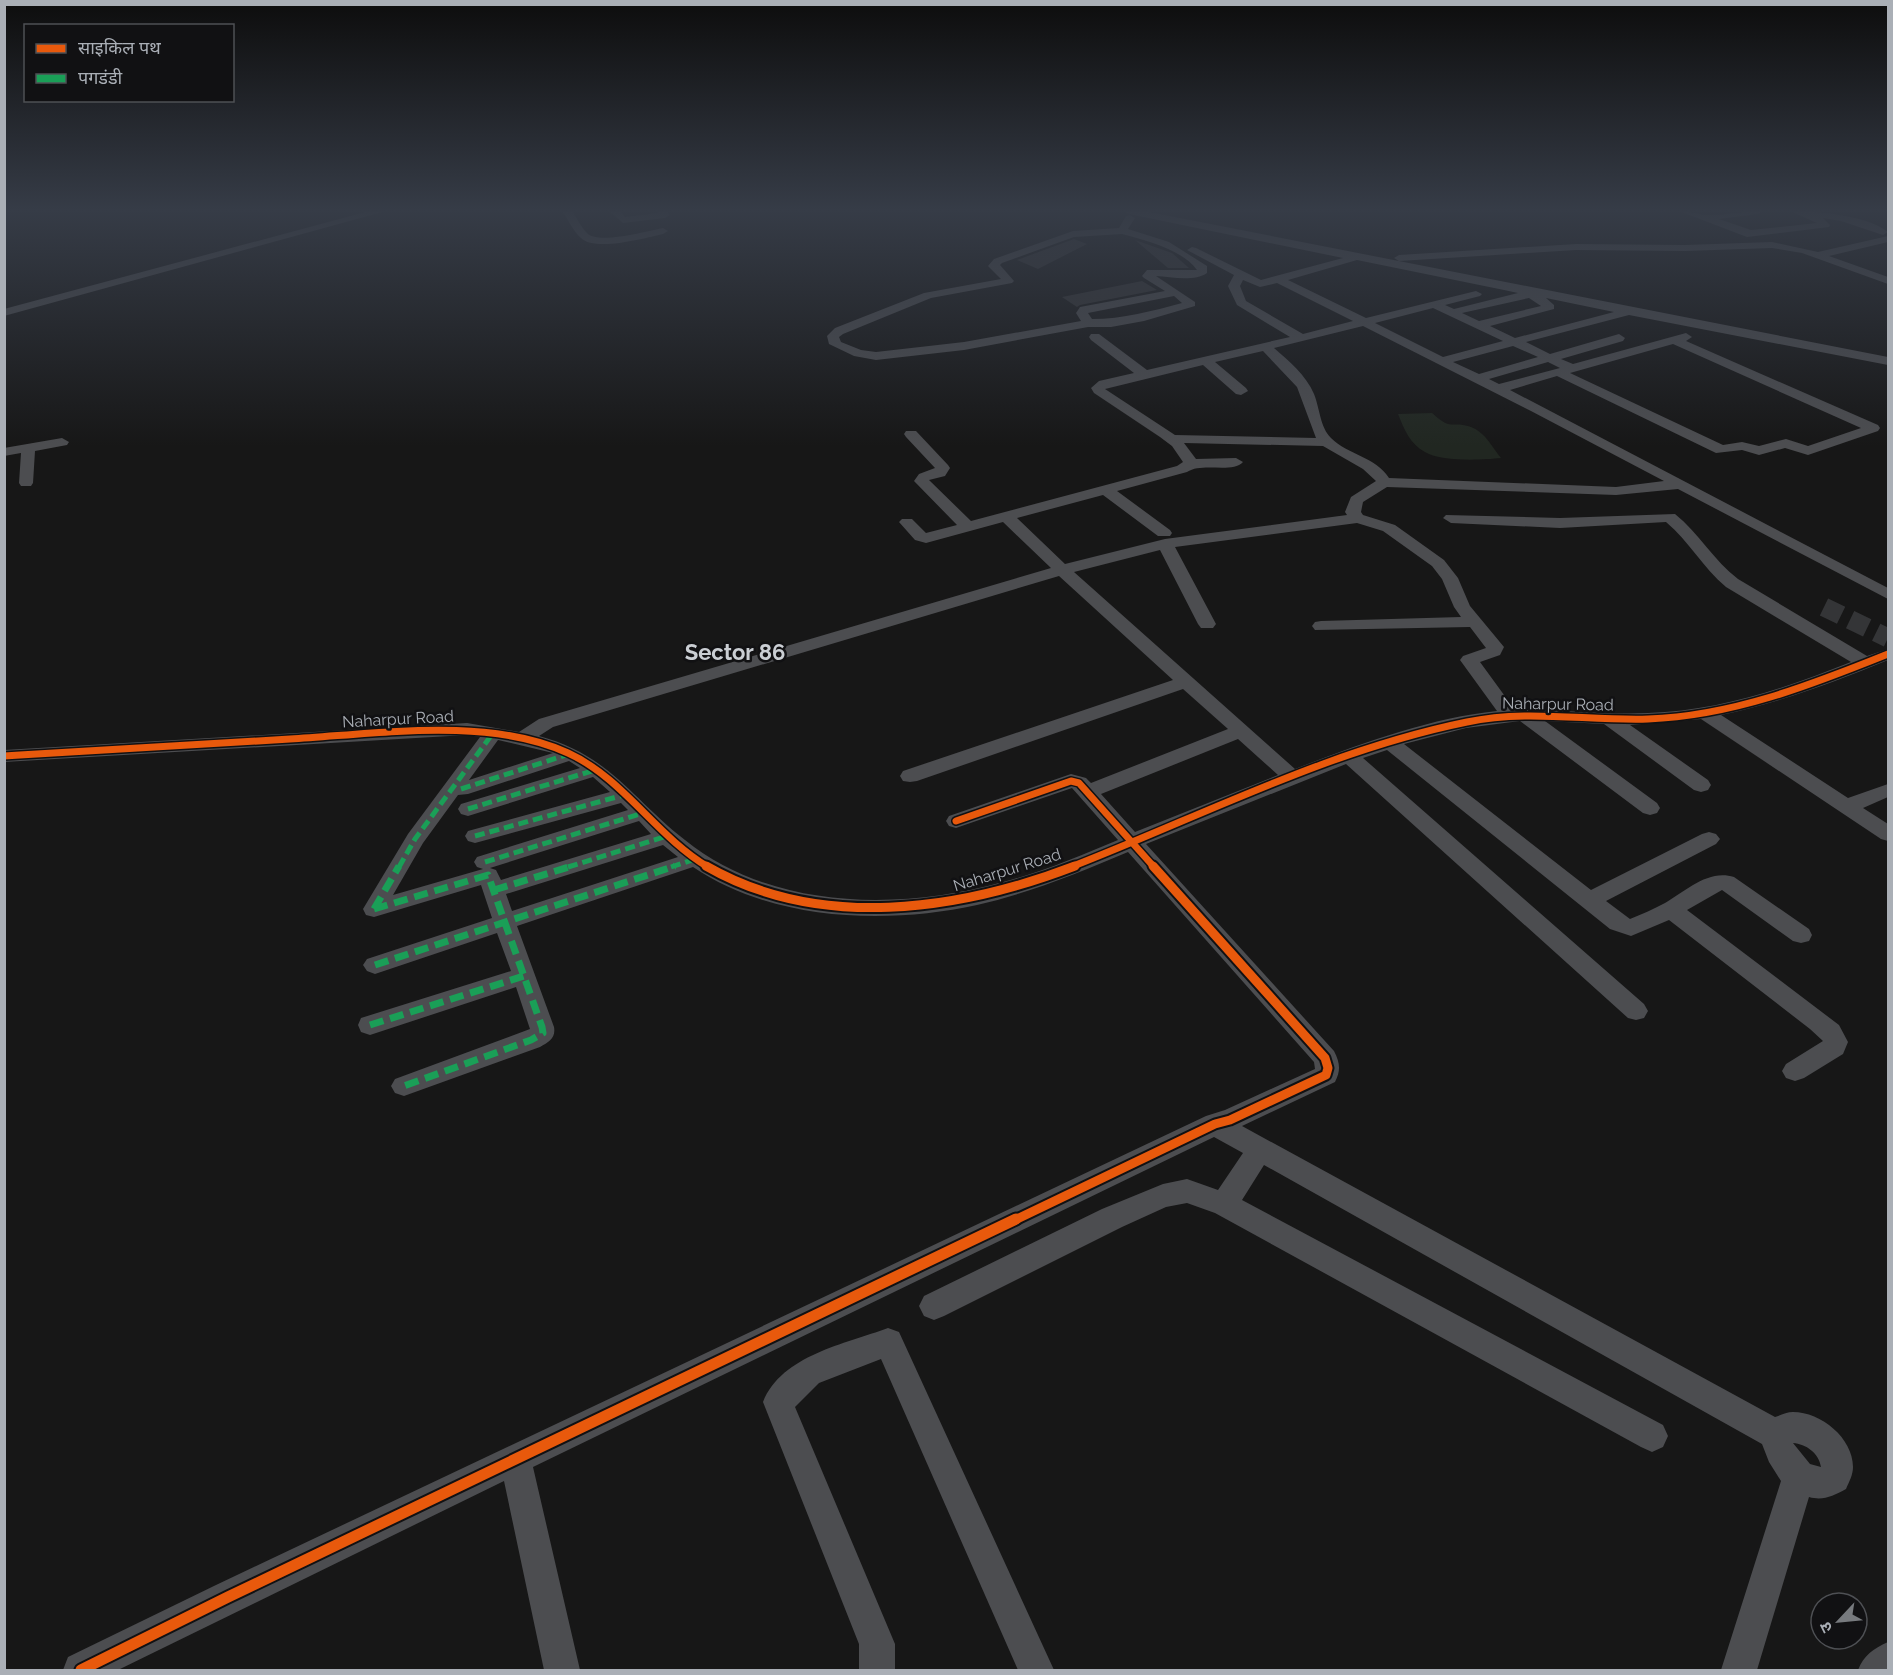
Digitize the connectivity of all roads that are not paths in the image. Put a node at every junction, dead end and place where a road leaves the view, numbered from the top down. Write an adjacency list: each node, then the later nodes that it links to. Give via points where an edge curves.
1 (66, 289): 13 (street)
2 (92, 289): 16 (street)
3 (964, 289): 19 (street, via 928,295 839,331 833,336 835,344 876,356 964,346)
4 (1171, 289): 9 (street)
5 (1235, 289): 23 (street, via 1241,303)
6 (1300, 289): 18 (street)
7 (1514, 289): 10 (street)
8 (1548, 289): 21 (street)
9 (1176, 292): 19 (street, via 1084,310); 19 (street, via 1191,304 1144,317)
10 (1533, 293): 15 (street); 17 (street); 20 (street, via 1550,307)
11 (1476, 294): 12 (street)
12 (1433, 304): 14 (street); 17 (street)
13 (4, 306)
14 (1419, 307): 17 (street); 18 (street)
15 (1629, 311): 21 (street); 26 (street)
16 (4, 313)
17 (1453, 319): 20 (street)
18 (1362, 321): 23 (street); 31 (street)
19 (1088, 323)
20 (1478, 325): 26 (street)
21 (1723, 325): 25 (street, via 1707,338); 28 (street); 32 (street)
22 (1095, 337): 34 (street)
23 (1301, 338): 27 (street)
24 (1619, 338): 29 (street)
25 (1673, 340): 33 (street); 33 (street, via 1873,428 1808,451 1786,443 1759,451 1742,446 1721,450)
26 (1514, 342): 29 (street); 31 (street)
27 (1265, 346): 30 (street); 41 (street, via 1304,388)
28 (1888, 354)
29 (1548, 358): 33 (street); 35 (street)
30 (1206, 360): 34 (street); 37 (street)
31 (1441, 361): 35 (street)
32 (1888, 361)
33 (1564, 370): 36 (street)
34 (1146, 376): 39 (street, via 1098,388)
35 (1476, 378): 36 (street)
36 (1497, 389): 48 (street)
37 (1241, 391)
38 (911, 434): 56 (street, via 943,468 921,481)
39 (1171, 439): 41 (street); 45 (street)
40 (62, 442): 42 (street)
41 (1326, 442): 46 (street, via 1378,472)
42 (28, 448): 43 (street); 47 (street)
43 (4, 452)
44 (1236, 462): 45 (street)
45 (1191, 463): 50 (street)
46 (1384, 482): 49 (street); 52 (street, via 1356,500 1353,512)
47 (26, 483)
48 (1681, 484): 49 (street, via 1616,490); 59 (street)
49 (1492, 485): 54 (street)
50 (1106, 490): 51 (street); 57 (street)
51 (1006, 516): 56 (street); 58 (street)
52 (1358, 518): 57 (street); 60 (street, via 1389,528 1438,563)
53 (1450, 518): 54 (street)
54 (1504, 521): 64 (street, via 1568,523 1670,518 1732,583)
55 (907, 522): 56 (street, via 926,538)
56 (969, 527)
57 (1165, 538): 58 (street); 61 (street)
58 (1062, 570): 65 (street); 71 (street, via 546,723)
59 (1888, 594)
60 (1474, 622): 62 (street); 67 (street, via 1496,649 1472,657 1470,663)
61 (1207, 624)
62 (1321, 626)
63 (1888, 654): 64 (street, Naharpur Road)
64 (1865, 663): 66 (street, Naharpur Road, via 1777,696)
65 (1185, 682): 69 (street); 77 (street)
66 (1706, 714): 68 (street, Naharpur Road); 84 (street)
67 (1517, 715): 68 (street, Naharpur Road); 72 (street, Naharpur Road, via 1469,721); 85 (street)
68 (1608, 718): 79 (street)
69 (1241, 731): 78 (street); 82 (street)
70 (493, 733): 71 (street, Naharpur Road); 75 (street, Naharpur Road, via 467,729 408,731); 96 (street, via 415,839 374,909 488,875)
71 (523, 738): 73 (street, Naharpur Road)
72 (1389, 742): 74 (street, Naharpur Road); 97 (street)
73 (571, 754): 76 (street, Naharpur Road); 80 (street)
74 (1348, 755): 78 (street, Naharpur Road); 103 (street)
75 (4, 756)
76 (594, 770): 83 (street, Naharpur Road); 86 (street)
77 (910, 776)
78 (1292, 777): 93 (street, Naharpur Road)
79 (1701, 784)
80 (461, 789)
81 (1888, 790): 84 (street)
82 (1088, 792): 88 (street, via 1071,781); 93 (street)
83 (624, 795): 87 (street, Naharpur Road); 90 (street)
84 (1845, 807): 89 (street)
85 (1650, 808)
86 (468, 809)
87 (643, 813): 91 (street, Naharpur Road); 95 (street)
88 (956, 821)
89 (1888, 834)
90 (475, 836)
91 (667, 836): 94 (street, Naharpur Road); 96 (street)
92 (1709, 839): 97 (street)
93 (1134, 842): 94 (street, Naharpur Road, via 990,892 949,902 877,906 788,899 722,875); 107 (street, via 1325,1058 1329,1068 1320,1079)
94 (695, 860): 99 (street)
95 (485, 862)
96 (494, 890): 99 (street)
97 (1590, 900): 98 (street, via 1618,923 1631,928)
98 (1671, 910): 100 (street, via 1713,884 1726,882); 105 (street, via 1830,1032 1836,1042 1834,1047)
99 (505, 922): 101 (street); 102 (street)
100 (1800, 935)
101 (375, 965)
102 (524, 976): 104 (street); 106 (street, via 543,1033)
103 (1636, 1011)
104 (370, 1025)
105 (1796, 1071)
106 (404, 1086)
107 (1215, 1124): 108 (street); 113 (street)
108 (1260, 1149): 109 (street); 112 (street)
109 (1224, 1204): 110 (street, via 1187,1191 1163,1196); 111 (street)
110 (934, 1306)
111 (1652, 1436)
112 (1778, 1436): 114 (street, via 1783,1460); 114 (street, via 1783,1430 1798,1427 1818,1435 1834,1452 1838,1470 1835,1478 1820,1484)
113 (515, 1460): 117 (street); 118 (street)
114 (1799, 1476): 116 (street)
115 (1888, 1660): 121 (street)
116 (1745, 1667)
117 (81, 1671)
118 (562, 1671)
119 (877, 1671): 120 (street, via 877,1644 778,1402 808,1372 888,1342)
120 (1036, 1671)
121 (1876, 1671)

